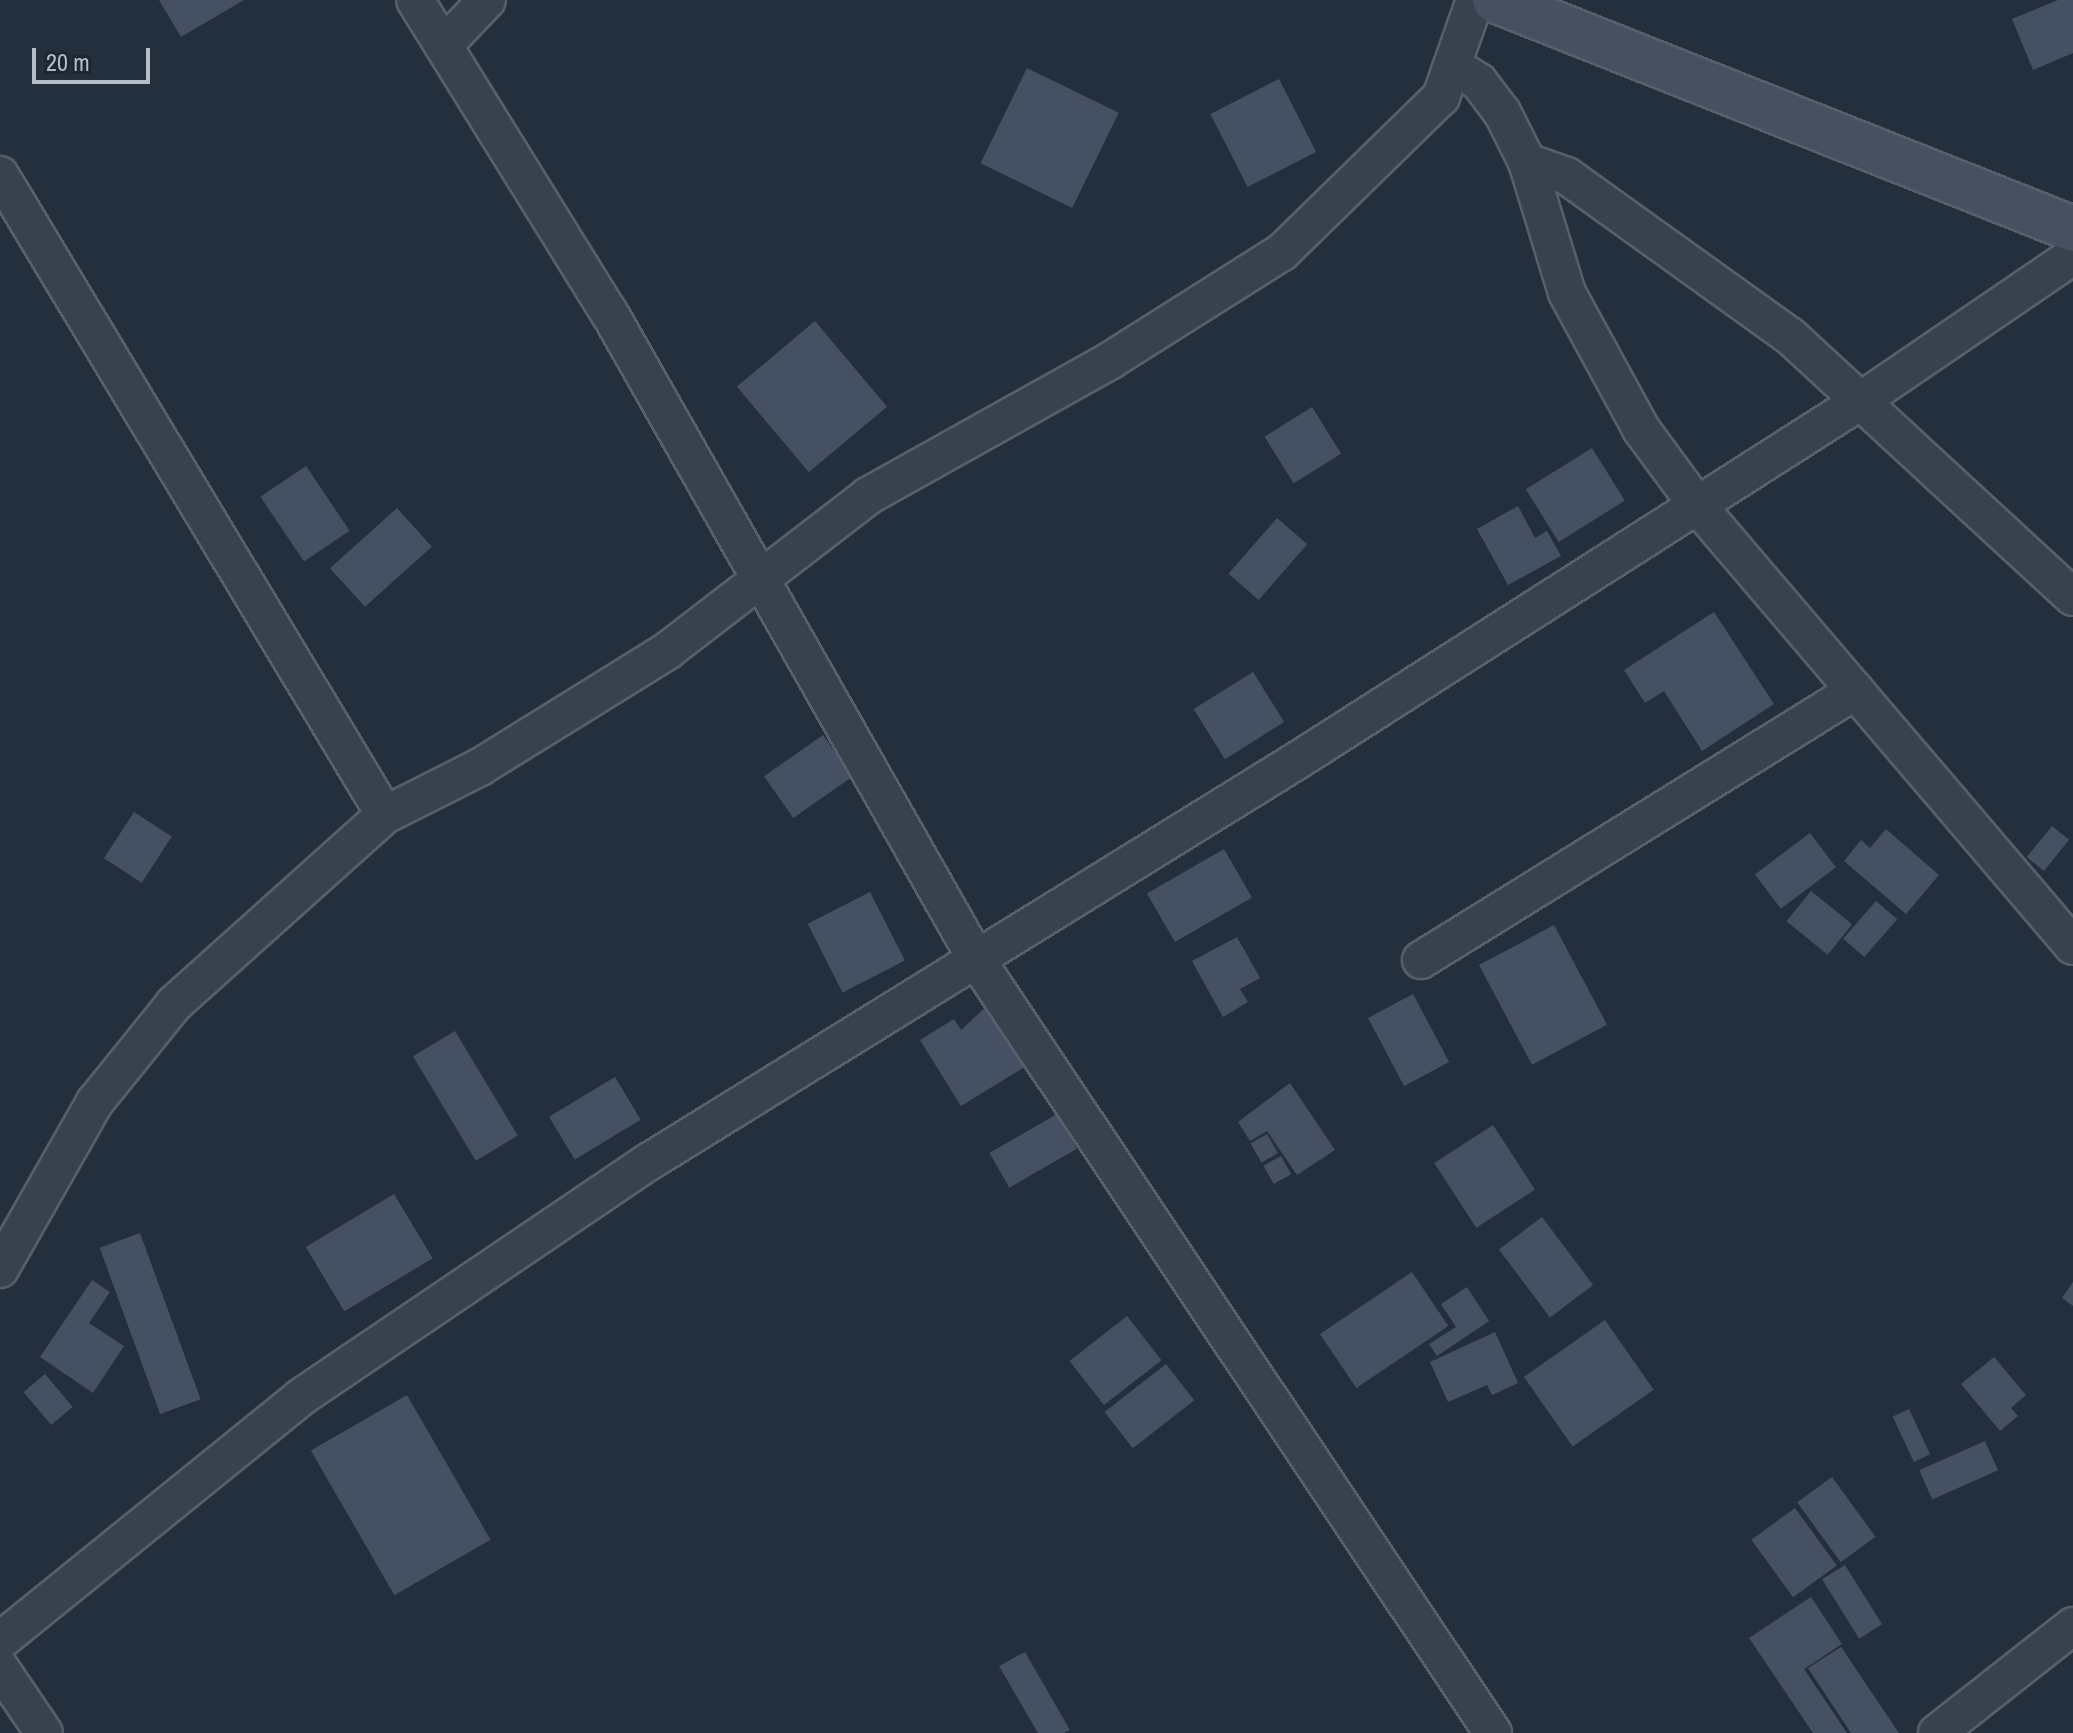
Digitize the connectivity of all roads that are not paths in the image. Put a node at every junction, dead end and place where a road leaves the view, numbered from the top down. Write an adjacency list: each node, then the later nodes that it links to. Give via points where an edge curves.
1 (415, 0): 5 (street)
2 (487, 0): 5 (street)
3 (1475, 0): 6 (street)
4 (1495, 0): 9 (street)
5 (444, 45): 13 (street)
6 (1455, 67): 7 (street, via 1479,82 1502,112); 13 (street, via 1441,97 1282,252 1111,360 868,496)
7 (1527, 162): 11 (street, via 1567,176 1695,262); 12 (street, via 1567,293 1641,429)
8 (0, 175): 16 (street)
9 (2073, 229)
10 (2073, 256): 11 (street)
11 (1859, 402): 12 (street); 14 (street)
12 (1696, 504): 15 (street); 19 (street)
13 (763, 581): 16 (street, via 667,651 480,767); 19 (street)
14 (2073, 597)
15 (1855, 691): 17 (street); 18 (street)
16 (385, 815): 20 (street, via 174,1004 95,1102)
17 (2073, 946)
18 (1421, 960)
19 (978, 962): 22 (street, via 650,1161 301,1397); 25 (street)
20 (0, 1269)
21 (2073, 1626): 26 (street)
22 (0, 1641)
23 (0, 1668): 24 (street)
24 (44, 1733)
25 (1493, 1733)
26 (1937, 1733)

